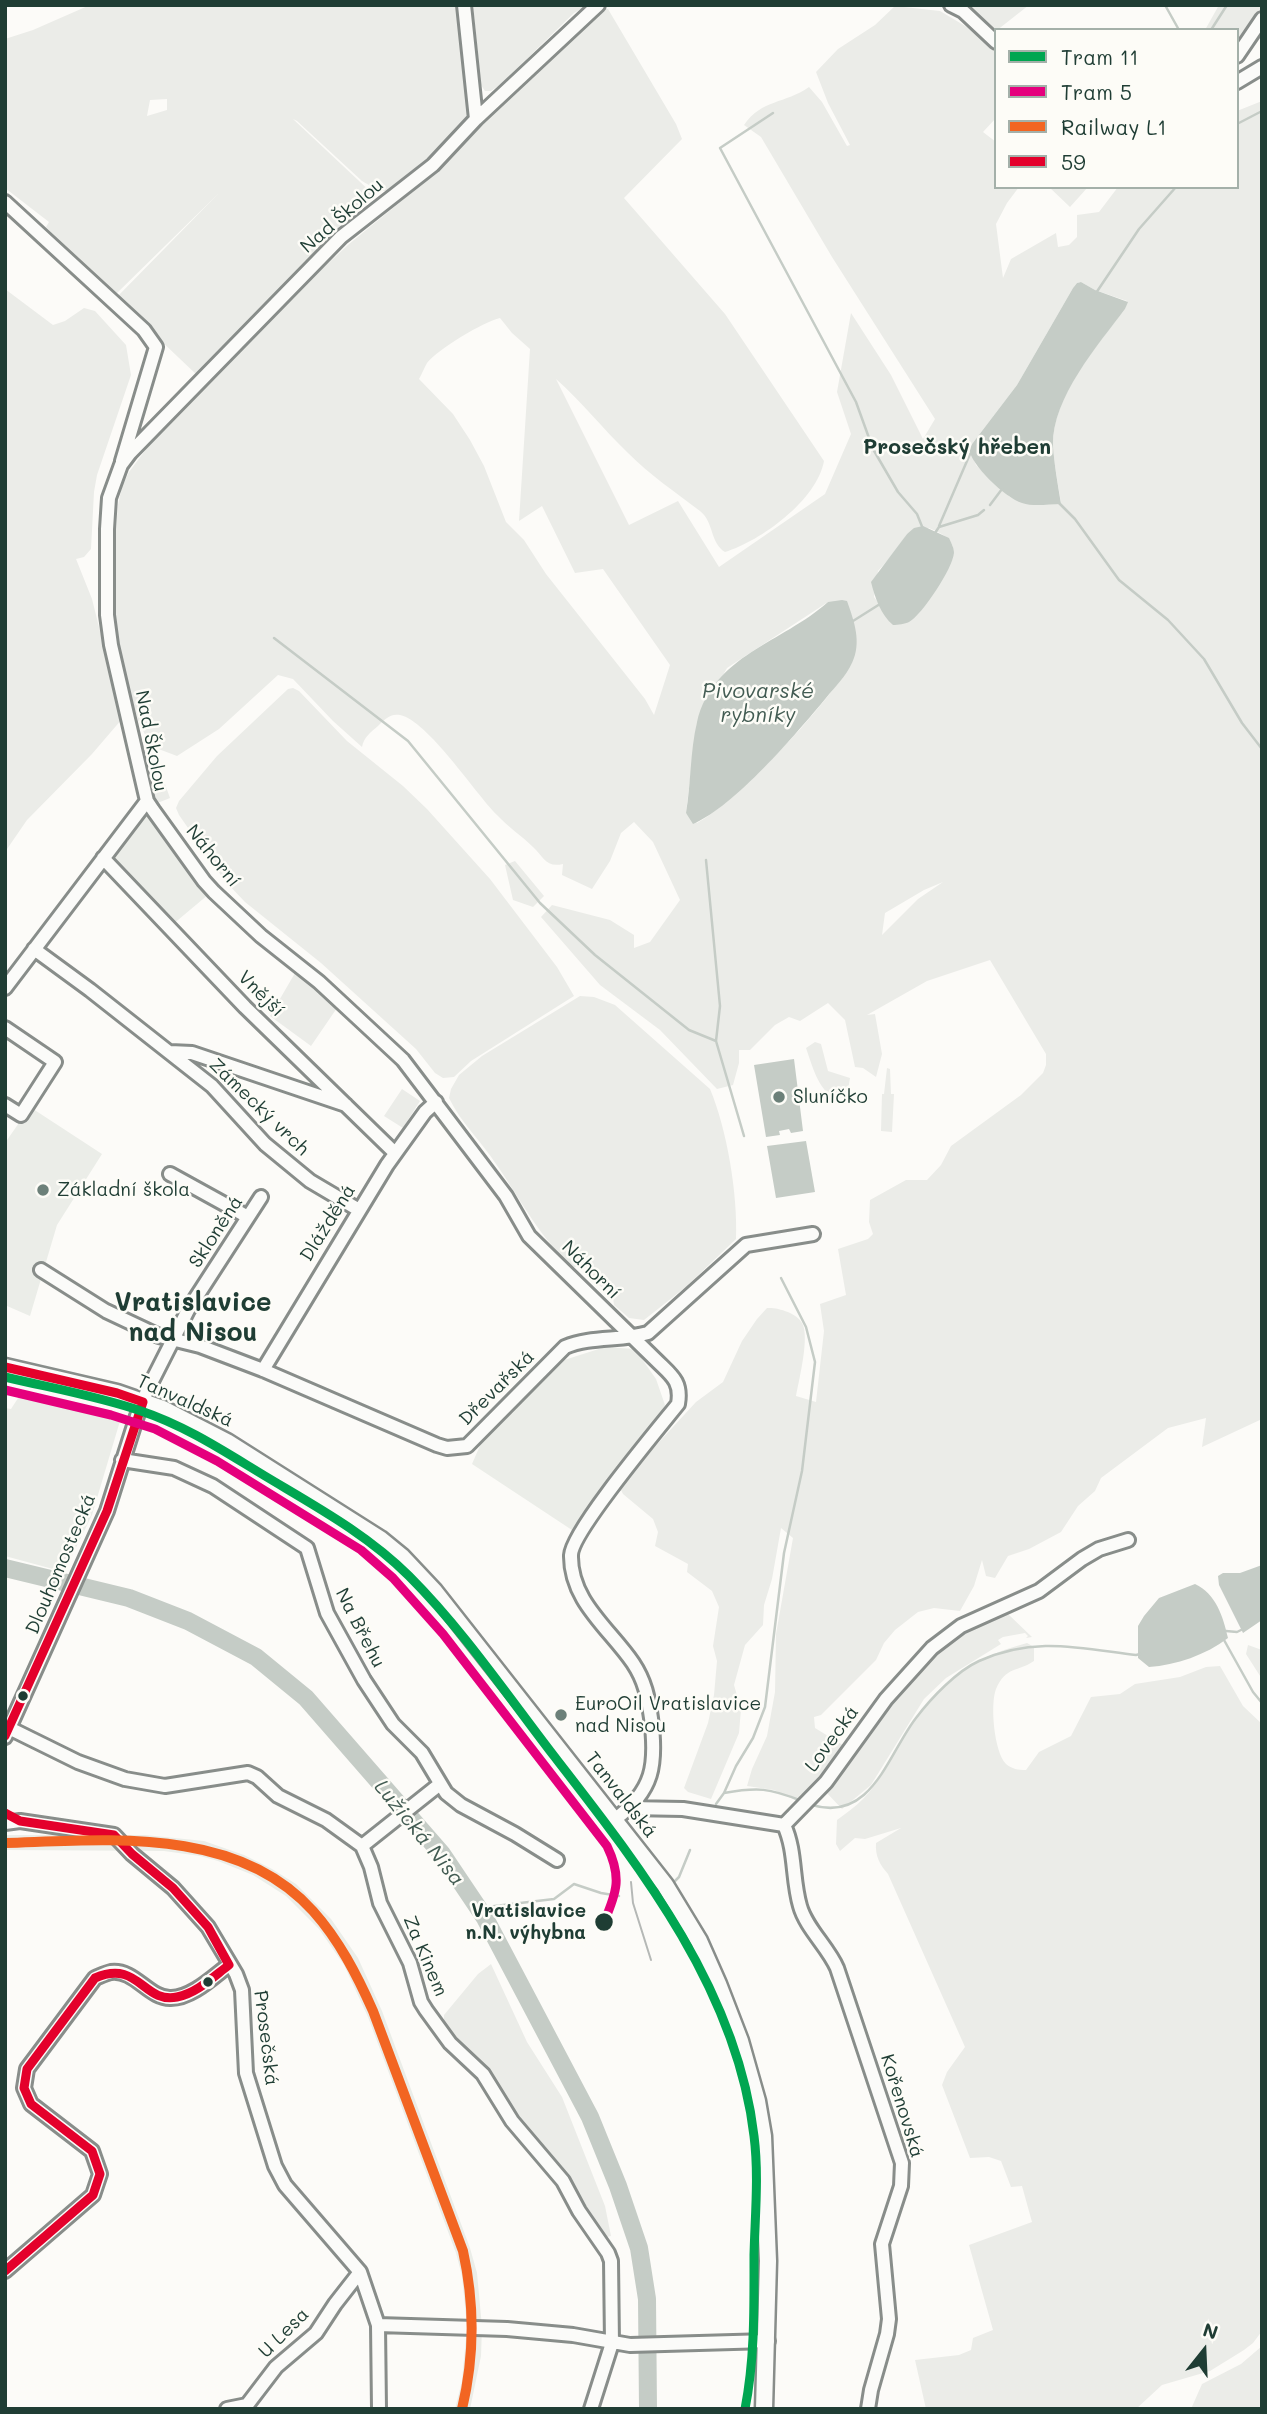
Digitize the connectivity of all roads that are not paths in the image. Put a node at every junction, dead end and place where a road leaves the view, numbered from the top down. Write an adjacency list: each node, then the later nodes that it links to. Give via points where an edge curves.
1 (464, 5): 9 (street)
2 (598, 5): 9 (street, Nad Školou)
3 (951, 5): 5 (street)
4 (1262, 19): 6 (street)
5 (994, 40)
6 (1239, 53)
7 (1262, 67): 8 (street)
8 (1239, 81)
9 (476, 119): 11 (street, Nad Školou, via 433,165 341,237)
10 (5, 202): 11 (street, Nad Školou, via 144,330 156,347)
11 (121, 465): 12 (street, Nad Školou, via 107,519 107,615)
12 (147, 801): 13 (street, Nad Školou); 18 (street, Náhorní, via 214,892 403,1060)
13 (103, 858): 14 (street, Nad Školou); 20 (street, Vnější, via 245,1007)
14 (34, 949): 15 (street, Nad Školou); 17 (street, Zámecký vrch)
15 (6, 984)
16 (5, 1028): 19 (street, via 55,1062 21,1115)
17 (170, 1052): 20 (street, Zámecký vrch, via 192,1053); 24 (street, Zámecký vrch, via 212,1086 265,1144 310,1181)
18 (436, 1102): 21 (street, Dlážděná); 28 (street, Náhorní, via 506,1196 529,1236)
19 (5, 1105)
20 (350, 1107): 21 (street, Vnější)
21 (395, 1153): 24 (street, Dlážděná)
22 (170, 1174): 25 (street)
23 (261, 1197): 25 (street, Skloněná)
24 (359, 1210): 31 (street, Dlážděná)
25 (248, 1217): 29 (street, Skloněná)
26 (813, 1234): 28 (street, Dřevařská, via 746,1245 648,1333)
27 (41, 1270): 29 (street, via 106,1311)
28 (633, 1338): 31 (street, Dřevařská, via 579,1341 565,1348 467,1446 454,1448); 37 (street, Náhorní, via 676,1381 678,1404 589,1518 571,1552 573,1577 582,1597 647,1688 655,1759)
29 (172, 1339): 31 (street, Dřevařská); 32 (street)
30 (5, 1367): 32 (main road, Tanvaldská)
31 (263, 1370)
32 (143, 1402): 33 (street, Dlouhomostecká); 39 (main road, Tanvaldská, via 227,1442 358,1523 402,1557)
33 (122, 1460): 35 (street, Dlouhomostecká, via 107,1511); 36 (street, Na Břehu, via 174,1468 213,1486 307,1548 327,1614 393,1724 422,1753)
34 (1128, 1540): 42 (street, Lovecká, via 1099,1549 1039,1591 961,1626 932,1648 886,1699 825,1782)
35 (7, 1733): 43 (street, via 125,1779 165,1786 248,1773)
36 (440, 1784): 43 (street); 44 (street, Na Břehu, via 461,1805)
37 (629, 1808): 39 (street, Náhorní); 42 (street, via 683,1809)
38 (5, 1813): 40 (street)
39 (614, 1819): 49 (main road, Tanvaldská, via 688,1921 740,2040 763,2136)
40 (20, 1821): 41 (street, Prosečská); 45 (street, Prosečská, via 114,1835 208,1927)
41 (5, 1823)
42 (784, 1825): 55 (street, Kořenovská, via 792,1843 801,1908 837,1968 902,2164 901,2186 882,2244 889,2319)
43 (362, 1846): 50 (street, Za Kinem, via 380,1903 410,1963 421,2002 563,2181 608,2253)
44 (557, 1860)
45 (229, 1965): 46 (street, via 194,1989 171,1998 128,1975 112,1972 95,1978 27,2069 24,2088 31,2104 92,2151 100,2174 93,2195); 47 (street, Prosečská, via 242,1990 246,2073 275,2166 285,2185)
46 (5, 2271)
47 (360, 2272): 48 (street, Prosečská); 51 (street, U Lesa, via 316,2333 276,2367 247,2405)
48 (378, 2325): 50 (street, via 507,2329); 52 (street, Prosečská)
49 (768, 2341): 50 (street); 54 (main road, Tanvaldská)
50 (612, 2343): 53 (street, Za Kinem)
51 (227, 2409)
52 (379, 2409)
53 (591, 2409)
54 (764, 2409)
55 (868, 2409)

